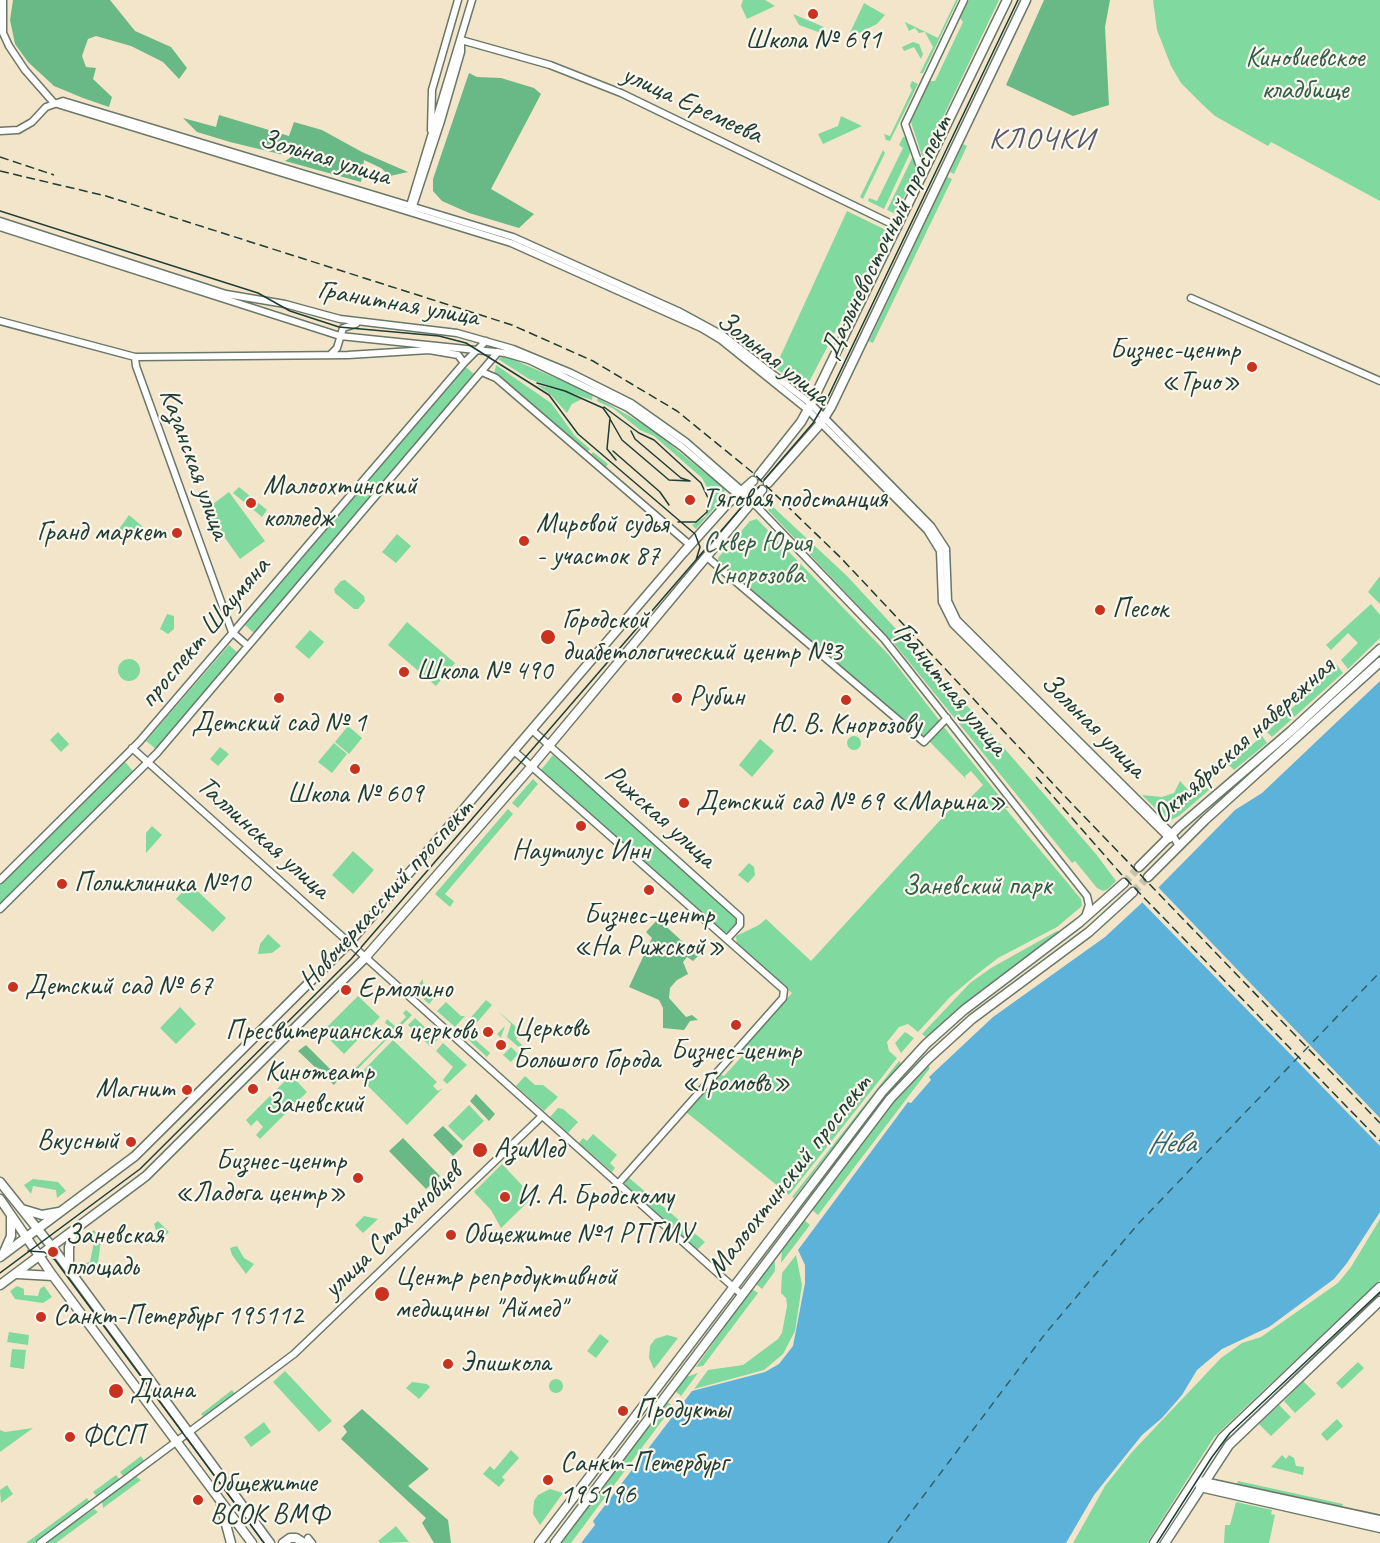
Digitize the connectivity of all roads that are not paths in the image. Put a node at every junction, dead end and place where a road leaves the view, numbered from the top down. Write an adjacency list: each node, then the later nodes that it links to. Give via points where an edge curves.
1 (3, 0): 8 (street, via 3,33 9,46)
2 (458, 0): 10 (street, via 432,90)
3 (472, 0): 7 (street)
4 (964, 0): 11 (street, via 905,124)
5 (1007, 0): 11 (main road, Дальневосточный проспект)
6 (1026, 0): 32 (main road, Дальневосточный проспект)
7 (461, 40): 10 (street); 12 (street, via 461,52); 14 (street, улица Еремеева, via 550,66 621,93)
8 (54, 103): 9 (street, via 25,127 13,132); 12 (street, Зольная улица, via 63,101)
9 (0, 131)
10 (432, 134): 12 (street)
11 (923, 175): 14 (main road, Дальневосточный проспект)
12 (411, 208): 31 (street, Зольная улица, via 525,242 703,323 736,344)
13 (0, 220): 18 (street, Гранитная улица, via 226,294)
14 (898, 226): 31 (main road, Дальневосточный проспект)
15 (0, 227): 19 (street, Гранитная улица)
16 (1191, 298): 30 (street)
17 (0, 321): 26 (street, Гранитная улица)
18 (364, 322): 19 (street, via 346,326); 20 (street, Гранитная улица, via 420,327)
19 (340, 336): 21 (street, Гранитная улица); 25 (street)
20 (486, 341): 22 (street, проспект Шаумяна); 23 (street); 35 (street, Гранитная улица, via 531,355 631,403 686,442)
21 (430, 347): 22 (street, Гранитная улица); 25 (street, Гранитная улица, via 386,354); 27 (street, Гранитная улица, via 458,355)
22 (478, 350): 23 (street, Гранитная улица); 27 (street, проспект Шаумяна)
23 (488, 351): 24 (street, Гранитная улица); 28 (street)
24 (498, 352): 28 (street, проспект Шаумяна); 35 (street, Гранитная улица, via 529,360 628,408)
25 (331, 354): 26 (street, Гранитная улица)
26 (135, 357): 39 (street, Казанская улица)
27 (464, 363): 39 (street, проспект Шаумяна)
28 (487, 366): 29 (street, проспект Шаумяна)
29 (482, 372): 37 (street, via 496,378); 40 (street, проспект Шаумяна)
30 (1380, 381)
31 (810, 407): 32 (street, Зольная улица); 33 (main road, Дальневосточный проспект)
32 (823, 420): 34 (main road, Дальневосточный проспект); 50 (street, Зольная улица, via 933,536 942,560 942,602 953,624)
33 (757, 476): 35 (main road, Новочеркасский проспект)
34 (766, 484): 36 (main road, Новочеркасский проспект)
35 (739, 493): 36 (street, Гранитная улица); 37 (main road, Новочеркасский проспект)
36 (751, 503): 38 (main road, Новочеркасский проспект); 43 (street, Гранитная улица, via 884,639)
37 (690, 545): 44 (main road, Новочеркасский проспект)
38 (708, 558): 43 (street, via 924,742); 45 (main road, Новочеркасский проспект)
39 (232, 632): 40 (street, Казанская улица); 46 (street, проспект Шаумяна)
40 (248, 646): 48 (street, проспект Шаумяна)
41 (1380, 649): 50 (main road, Октябрьская набережная)
42 (1380, 662): 51 (main road, Октябрьская набережная)
43 (947, 718): 58 (street, Гранитная улица, via 1087,896)
44 (532, 730): 45 (street, Рижская улица); 47 (main road, Новочеркасский проспект)
45 (549, 746): 49 (main road, Новочеркасский проспект); 59 (street, Рижская улица, via 740,916 740,925)
46 (132, 748): 48 (street, Таллинская улица); 54 (street, проспект Шаумяна)
47 (514, 751): 49 (street, Рижская улица); 60 (main road, Новочеркасский проспект)
48 (148, 762): 57 (street, проспект Шаумяна); 60 (street, Таллинская улица)
49 (532, 766): 59 (street, Рижская улица); 61 (main road, Новочеркасский проспект)
50 (1170, 836): 51 (street, Зольная улица); 52 (main road, Октябрьская набережная)
51 (1179, 846): 53 (main road, Октябрьская набережная)
52 (1139, 867)
53 (1148, 877)
54 (0, 880)
55 (1124, 883): 58 (main road, Малоохтинский проспект)
56 (1133, 892): 81 (main road, Малоохтинский проспект, via 1089,932 972,1019 928,1059 890,1099)
57 (0, 909)
58 (1085, 918): 79 (main road, Малоохтинский проспект, via 964,1010 927,1044 882,1092)
59 (727, 939): 64 (street, Рижская улица, via 784,993)
60 (349, 943): 61 (street, Таллинская улица); 67 (main road, Новочеркасский проспект, via 135,1156)
61 (364, 959): 62 (street, Таллинская улица); 69 (main road, Новочеркасский проспект, via 146,1176)
62 (541, 1117): 64 (street, Таллинская улица); 83 (street, улица Стахановцев, via 294,1354)
63 (0, 1182): 66 (main road)
64 (617, 1185): 79 (street, Таллинская улица)
65 (0, 1199): 68 (main road)
66 (17, 1205): 67 (main road, via 42,1215); 70 (main road)
67 (63, 1211): 70 (main road, Новочеркасский проспект)
68 (10, 1212): 71 (main road); 74 (main road, via 11,1236)
69 (76, 1229): 72 (main road, Новочеркасский проспект); 75 (main road, via 69,1247)
70 (37, 1230): 71 (main road, Новочеркасский проспект); 72 (main road)
71 (28, 1237): 73 (main road); 74 (main road, Новочеркасский проспект)
72 (51, 1247): 73 (main road, Новочеркасский проспект); 75 (main road)
73 (39, 1256): 76 (main road, Новочеркасский проспект); 77 (main road)
74 (0, 1257)
75 (69, 1269): 83 (main road)
76 (13, 1275): 77 (main road, via 26,1272); 78 (main road, Новочеркасский проспект)
77 (53, 1276): 84 (main road)
78 (0, 1285)
79 (732, 1287): 81 (street, Таллинская улица); 96 (main road, Малоохтинский проспект)
80 (1380, 1287): 85 (main road, via 1229,1430)
81 (741, 1294): 97 (main road, Малоохтинский проспект)
82 (1380, 1301): 86 (main road, via 1229,1445)
83 (190, 1432): 84 (street, улица Стахановцев); 94 (main road)
84 (176, 1442): 87 (main road); 91 (street, улица Стахановцев)
85 (1192, 1482): 86 (main road); 98 (main road)
86 (1202, 1484): 88 (main road); 89 (main road); 99 (main road)
87 (221, 1503): 92 (main road); 93 (main road)
88 (1380, 1520)
89 (1380, 1528)
90 (308, 1541): 95 (main road, via 290,1538)
91 (40, 1543)
92 (231, 1543)
93 (252, 1543)
94 (270, 1543)
95 (283, 1543)
96 (539, 1543)
97 (555, 1543)
98 (1154, 1543)
99 (1165, 1543)

